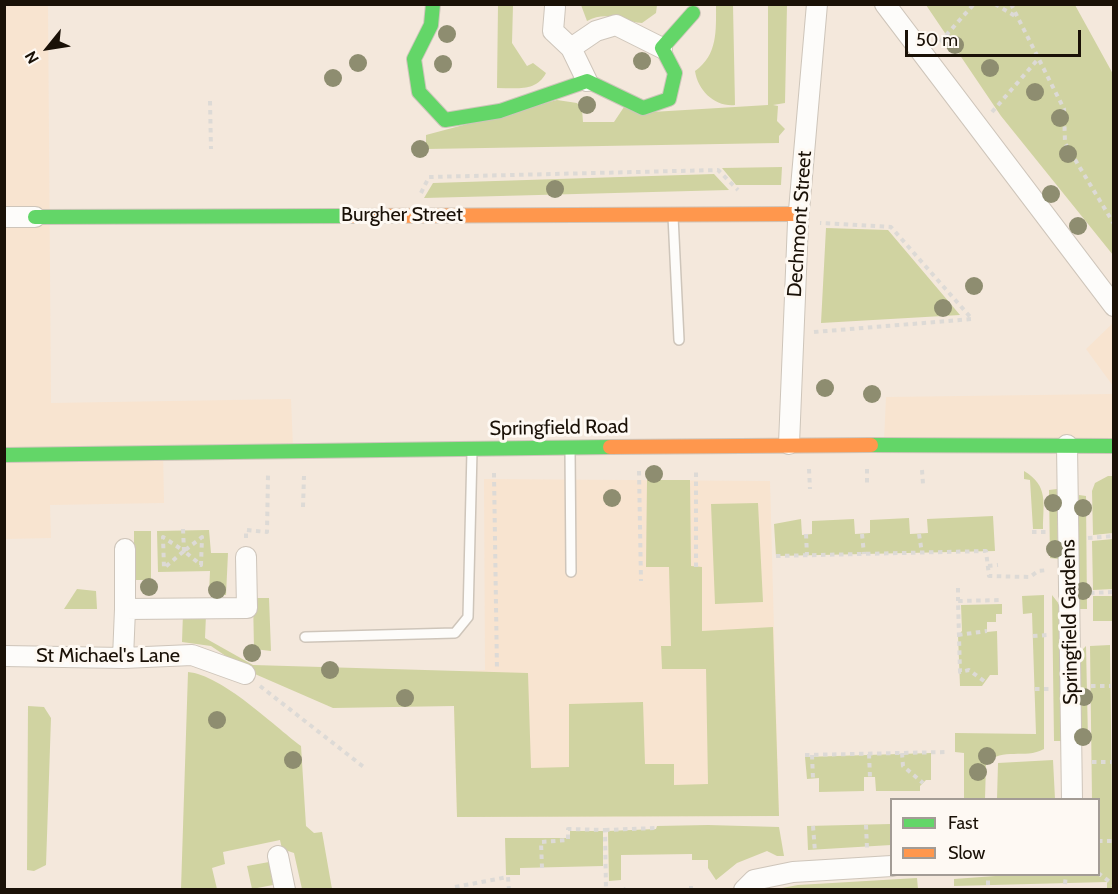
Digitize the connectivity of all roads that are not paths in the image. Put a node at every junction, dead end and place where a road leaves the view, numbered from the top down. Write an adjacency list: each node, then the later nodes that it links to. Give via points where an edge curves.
1 (433, 4): 8 (street, via 431,25 414,59 419,92 445,120 500,111)
2 (817, 4): 12 (street, Dechmont Street)
3 (885, 4): 13 (street)
4 (555, 7): 6 (street, via 553,31)
5 (693, 13): 7 (street)
6 (571, 48): 7 (street, via 596,31 616,25); 8 (street)
7 (662, 48): 8 (street, via 675,73 669,99 643,108)
8 (587, 81)
9 (673, 214): 11 (street, Burgher Street); 12 (street, Burgher Street); 14 (lane)
10 (4, 217): 11 (street, Burgher Street)
11 (35, 217)
12 (799, 218): 15 (street, Dechmont Street)
13 (1113, 306)
14 (680, 340)
15 (789, 444): 16 (street, Springfield Road); 18 (street, Springfield Road)
16 (1067, 445): 17 (street, Springfield Road); 29 (street, Springfield Gardens)
17 (1113, 446)
18 (570, 447): 19 (street, Springfield Road); 23 (lane)
19 (472, 448): 20 (street, Springfield Road); 25 (lane, via 468,617 455,633)
20 (4, 455)
21 (125, 549): 24 (street)
22 (246, 557): 24 (street, via 247,608)
23 (571, 572)
24 (125, 609): 27 (street)
25 (305, 637)
26 (4, 656): 27 (street, St Michael's Lane)
27 (123, 658): 28 (street, St Michael's Lane, via 192,655)
28 (245, 674)
29 (1072, 798)
30 (278, 856): 32 (street)
31 (890, 866): 33 (street, via 793,872 753,880)
32 (285, 890)
33 (744, 890)

